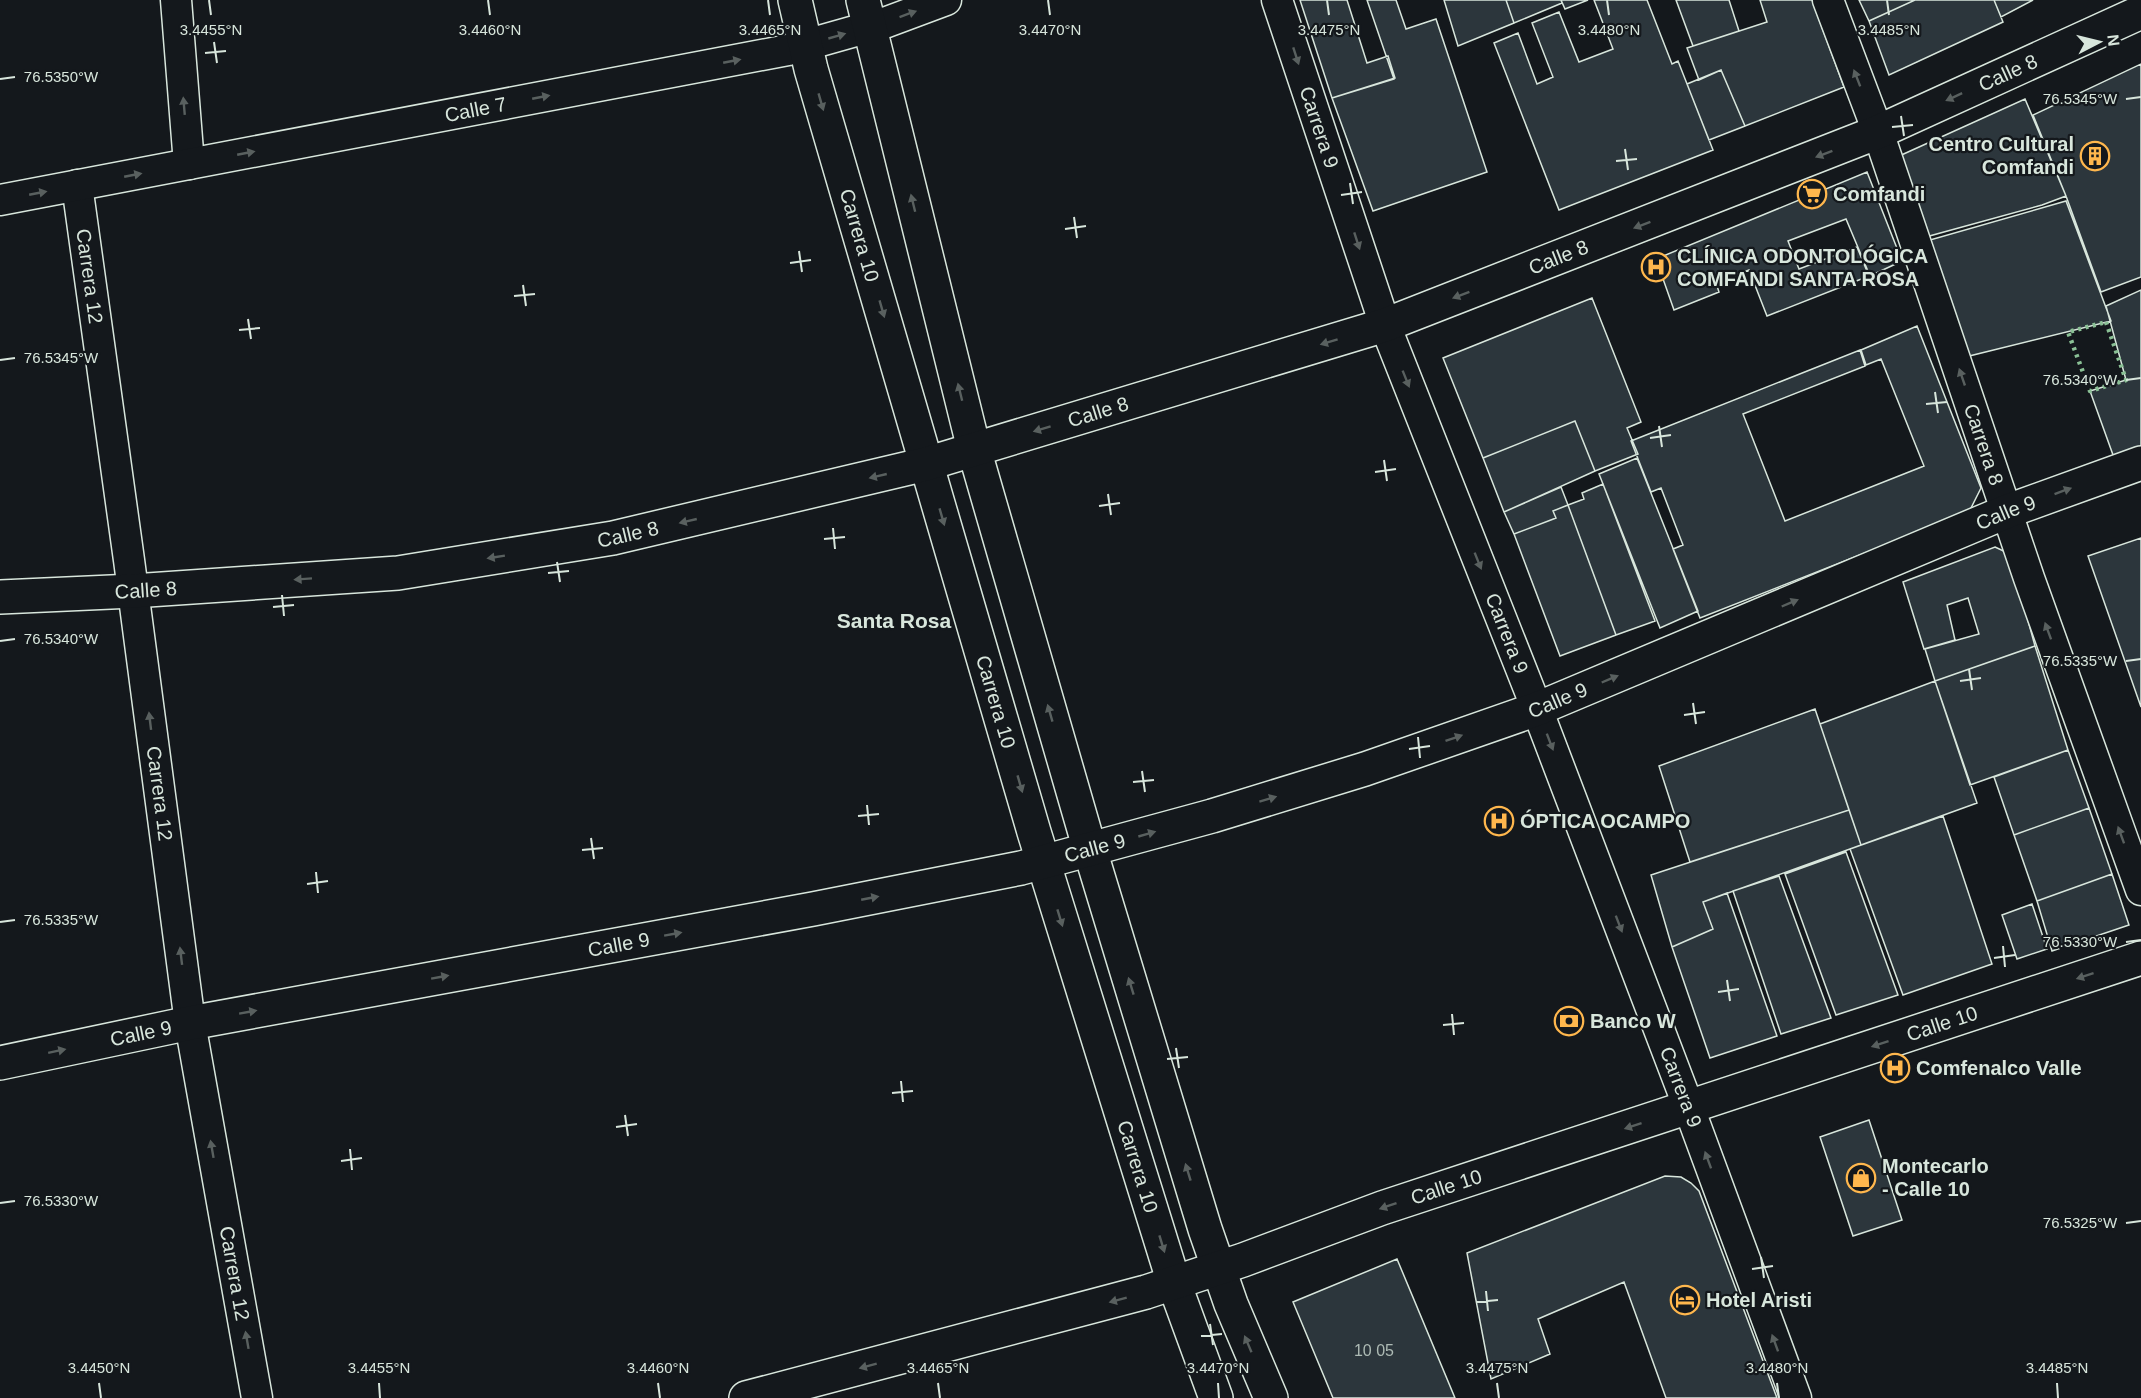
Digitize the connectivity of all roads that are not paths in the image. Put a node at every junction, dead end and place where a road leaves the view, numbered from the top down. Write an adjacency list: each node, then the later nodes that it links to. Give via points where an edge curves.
1 (176, 0): 10 (street, one-way to 1)
2 (795, 0): 8 (main road, Carrera 10)
3 (946, 0): 7 (street, Calle 7, one-way to 3)
4 (1277, 0): 13 (street, Carrera 9, one-way to 13)
5 (1828, 0): 9 (street, Carrera 8, one-way to 5)
6 (2141, 12): 9 (main road, Calle 8, one-way to 9)
7 (866, 14): 8 (street, Calle 7, one-way to 7); 14 (main road, one-way to 7)
8 (806, 45): 10 (street, Calle 7, one-way to 8); 16 (main road, Carrera 10, one-way to 16)
9 (1878, 132): 13 (main road, Calle 8, one-way to 13); 17 (street, Carrera 8, one-way to 9)
10 (189, 164): 11 (street, Calle 7, one-way to 10)
11 (77, 185): 12 (street, Calle 7, one-way to 11); 18 (street, Carrera 12)
12 (0, 200)
13 (1385, 325): 14 (main road, Calle 8, one-way to 14); 20 (street, Carrera 9, one-way to 20)
14 (974, 449): 16 (main road, Calle 8); 21 (main road, one-way to 14)
15 (2141, 463): 17 (main road, Calle 9, one-way to 15)
16 (926, 464): 18 (main road, Calle 8, one-way to 18, via 613,538 398,573); 22 (main road, Carrera 10, one-way to 22)
17 (2008, 512): 20 (main road, Calle 9, one-way to 17); 23 (street, Carrera 8, one-way to 17)
18 (133, 591): 19 (main road, Calle 8); 25 (street, Carrera 12, one-way to 18)
19 (0, 597)
20 (1537, 709): 21 (main road, Calle 9, one-way to 20, via 1365,769); 27 (street, Carrera 9, one-way to 27)
21 (1090, 850): 22 (main road, Calle 9); 28 (main road, one-way to 21)
22 (1043, 862): 25 (main road, Calle 9, one-way to 22, via 813,909); 29 (main road, Carrera 10, one-way to 29)
23 (2141, 890)
24 (2141, 958): 27 (main road, Calle 10, one-way to 27)
25 (189, 1023): 26 (main road, Calle 9, one-way to 25); 30 (street, Carrera 12, one-way to 25)
26 (0, 1063)
27 (1689, 1108): 28 (main road, Calle 10, one-way to 28, via 1382,1208); 34 (street, Carrera 9, one-way to 27)
28 (1219, 1268): 29 (main road, Calle 10); 33 (main road, one-way to 28)
29 (1174, 1283): 31 (main road, Calle 10, one-way to 31); 32 (main road, Carrera 10)
30 (257, 1398)
31 (746, 1398)
32 (1216, 1398)
33 (1271, 1398)
34 (1796, 1398)

